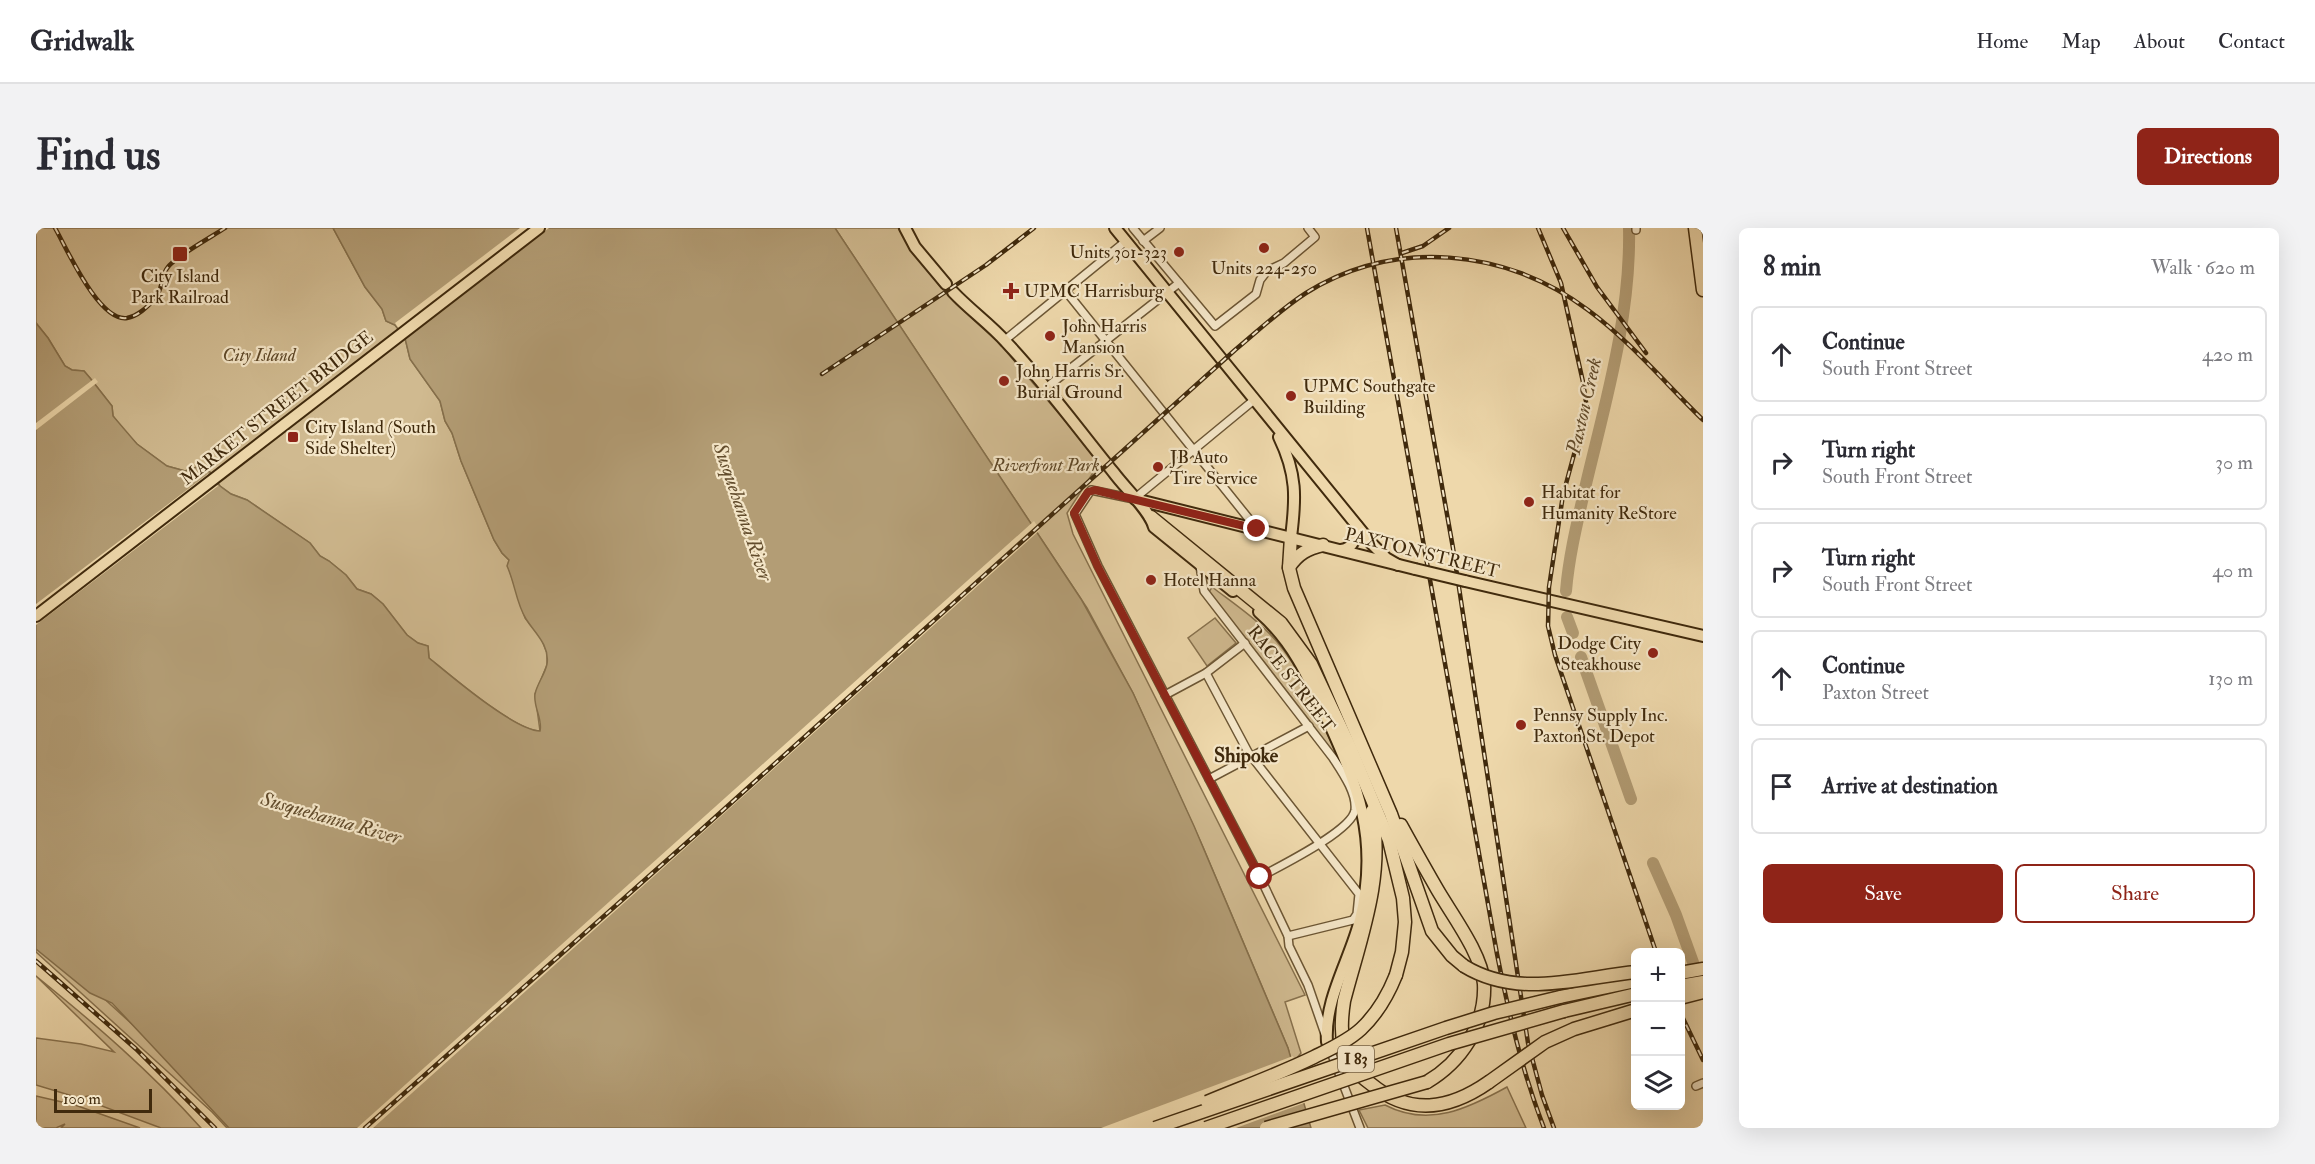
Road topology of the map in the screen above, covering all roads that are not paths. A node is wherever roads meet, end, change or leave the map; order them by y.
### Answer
1 (539, 228) edge
2 (905, 228) edge
3 (1115, 228) edge
4 (1132, 228) edge
5 (1160, 228) edge
6 (1308, 228) edge
7 (1695, 228) edge
8 (1126, 241) junction
9 (1143, 241) junction
10 (1179, 283) junction
11 (1065, 290) junction
12 (1703, 291) edge
13 (1167, 292) junction
14 (1005, 340) junction
15 (1107, 340) junction
16 (1047, 387) junction
17 (1254, 400) junction
18 (1267, 416) junction
19 (1195, 449) junction
20 (1134, 499) junction
21 (1151, 517) junction
22 (1357, 526) junction
23 (1257, 529) junction
24 (1291, 537) junction
25 (1323, 545) junction
26 (1340, 550) junction
27 (1398, 564) junction
28 (1200, 566) junction
29 (1289, 568) junction
30 (36, 616) edge
31 (1703, 636) edge
32 (1245, 643) junction
33 (1206, 673) junction
34 (1165, 695) junction
35 (1309, 726) junction
36 (1253, 756) junction
37 (1375, 775) junction
38 (1209, 779) junction
39 (1368, 792) junction
40 (1320, 844) junction
41 (1260, 877) junction
42 (1288, 936) junction
43 (1703, 967) edge
44 (1685, 968) edge
45 (1631, 972) edge
46 (1685, 972) edge
47 (1631, 982) edge
48 (1703, 982) edge
49 (1685, 985) edge
50 (1703, 992) edge
51 (1631, 995) edge
52 (1685, 997) edge
53 (1631, 1011) edge
54 (1327, 1042) junction
55 (1145, 1128) edge
56 (1155, 1128) edge
57 (1206, 1128) edge
58 (1266, 1128) edge
59 (1360, 1128) edge

1 - 30 main road, MARKET STREET BRIDGE
2 - 14 main road
3 - 8 main road
4 - 9 street
5 - 9 street
6 - 10 street
7 - 12 highway
8 - 11 street
8 - 13 main road
9 - 10 street
10 - 13 street
11 - 14 street
11 - 15 street
13 - 15 street
13 - 17 main road
14 - 16 main road
15 - 16 street
15 - 19 street
16 - 20 main road
17 - 18 main road
17 - 19 street
18 - 22 main road
18 - 24 main road
19 - 20 street
19 - 23 street
20 - 21 main road
20 - 23 main road, PAXTON STREET
20 - 34 street
21 - 28 main road
21 - 39 highway
22 - 26 main road
22 - 27 main road
23 - 24 main road, PAXTON STREET
24 - 25 main road, PAXTON STREET
24 - 29 highway
25 - 26 main road, PAXTON STREET
25 - 29 highway
26 - 27 main road, PAXTON STREET
27 - 31 main road, PAXTON STREET, bridge
28 - 32 street, RACE STREET
28 - 54 main road
29 - 37 highway
32 - 33 street
32 - 35 street, RACE STREET
33 - 34 street
33 - 36 street
34 - 38 street
35 - 36 street
35 - 40 street, RACE STREET
36 - 38 street
36 - 40 street
37 - 45 highway, bridge
37 - 58 highway, bridge
38 - 41 street
39 - 53 highway, bridge
39 - 55 highway, bridge
40 - 41 street
40 - 42 street
41 - 42 street
42 - 54 street
43 - 44 highway
43 - 46 highway
47 - 56 highway, I 83, bridge
48 - 49 highway
50 - 52 highway
51 - 57 highway, I 83, bridge
54 - 59 street

